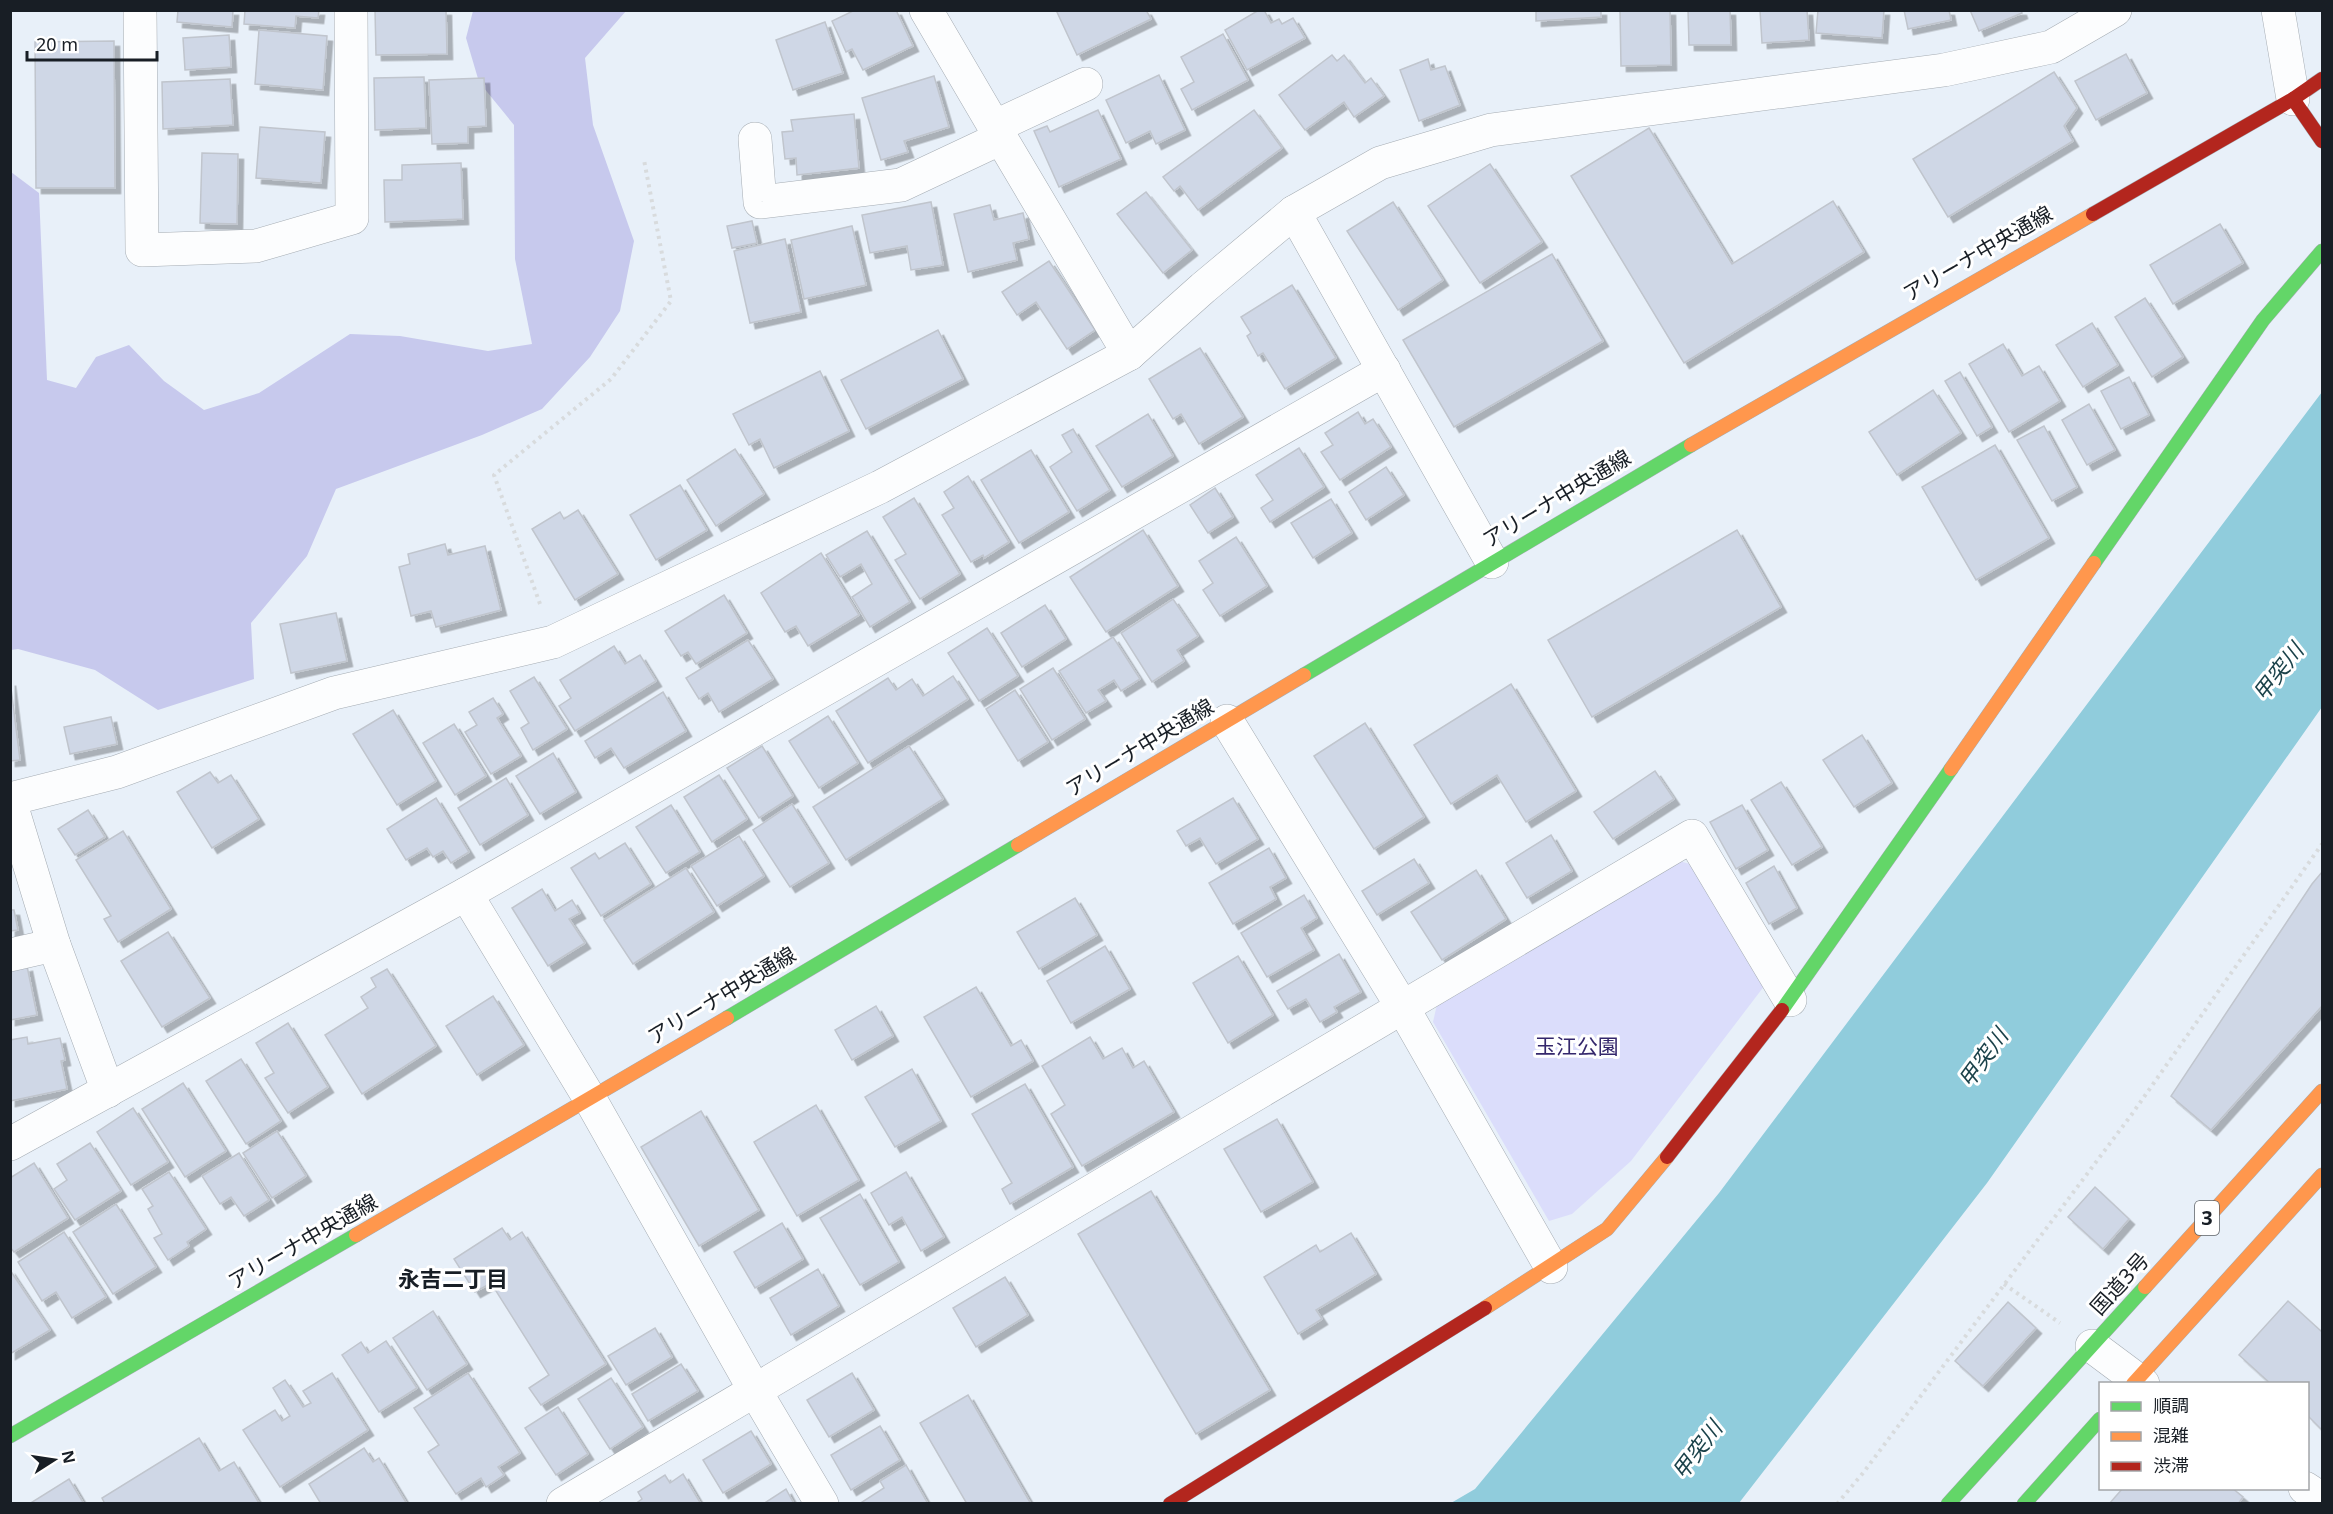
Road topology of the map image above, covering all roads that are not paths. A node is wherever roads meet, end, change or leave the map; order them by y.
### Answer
1 (140, 10) edge
2 (351, 10) edge
3 (926, 10) edge
4 (2115, 10) edge
5 (2278, 10) edge
6 (2322, 79) edge
7 (1086, 84) dead end
8 (2293, 99) junction
9 (997, 133) junction
10 (755, 139) dead end
11 (2322, 141) edge
12 (1294, 212) junction
13 (2322, 251) edge
14 (1129, 354) junction
15 (1383, 370) junction
16 (1492, 562) junction
17 (1227, 721) junction
18 (10, 800) edge
19 (466, 894) junction
20 (54, 945) junction
21 (10, 954) edge
22 (1790, 1000) junction
23 (1403, 1008) junction
24 (108, 1091) junction
25 (2322, 1091) edge
26 (590, 1099) junction
27 (10, 1144) edge
28 (2322, 1175) edge
29 (1551, 1267) junction
30 (2092, 1346) junction
31 (2138, 1382) edge
32 (754, 1389) junction
33 (2099, 1420) edge
34 (10, 1436) edge
35 (2308, 1490) edge
36 (2322, 1499) edge
37 (562, 1503) edge
38 (822, 1503) edge
39 (1170, 1503) edge
40 (1948, 1503) edge
41 (2024, 1503) edge

1 - 2 street
3 - 9 street
4 - 12 street
5 - 8 street
6 - 8 main road, アリーナ中央通線
7 - 9 street
8 - 11 main road
8 - 16 main road, アリーナ中央通線
9 - 10 street
9 - 14 street
12 - 14 street
12 - 15 street
13 - 22 main road
14 - 18 street
15 - 16 street
15 - 19 street
16 - 17 main road, アリーナ中央通線
17 - 23 street
17 - 26 main road, アリーナ中央通線
18 - 20 street
19 - 24 street
19 - 26 street
20 - 21 street
20 - 24 street
22 - 23 street
22 - 29 main road
23 - 29 street
23 - 32 street
24 - 27 street
25 - 30 main road, 国道3号 / 3
26 - 32 street
26 - 34 main road, アリーナ中央通線
28 - 31 main road
29 - 39 main road
30 - 31 street
30 - 40 main road, 国道3号 / 3
32 - 37 street
32 - 38 street
33 - 41 main road
35 - 36 street

